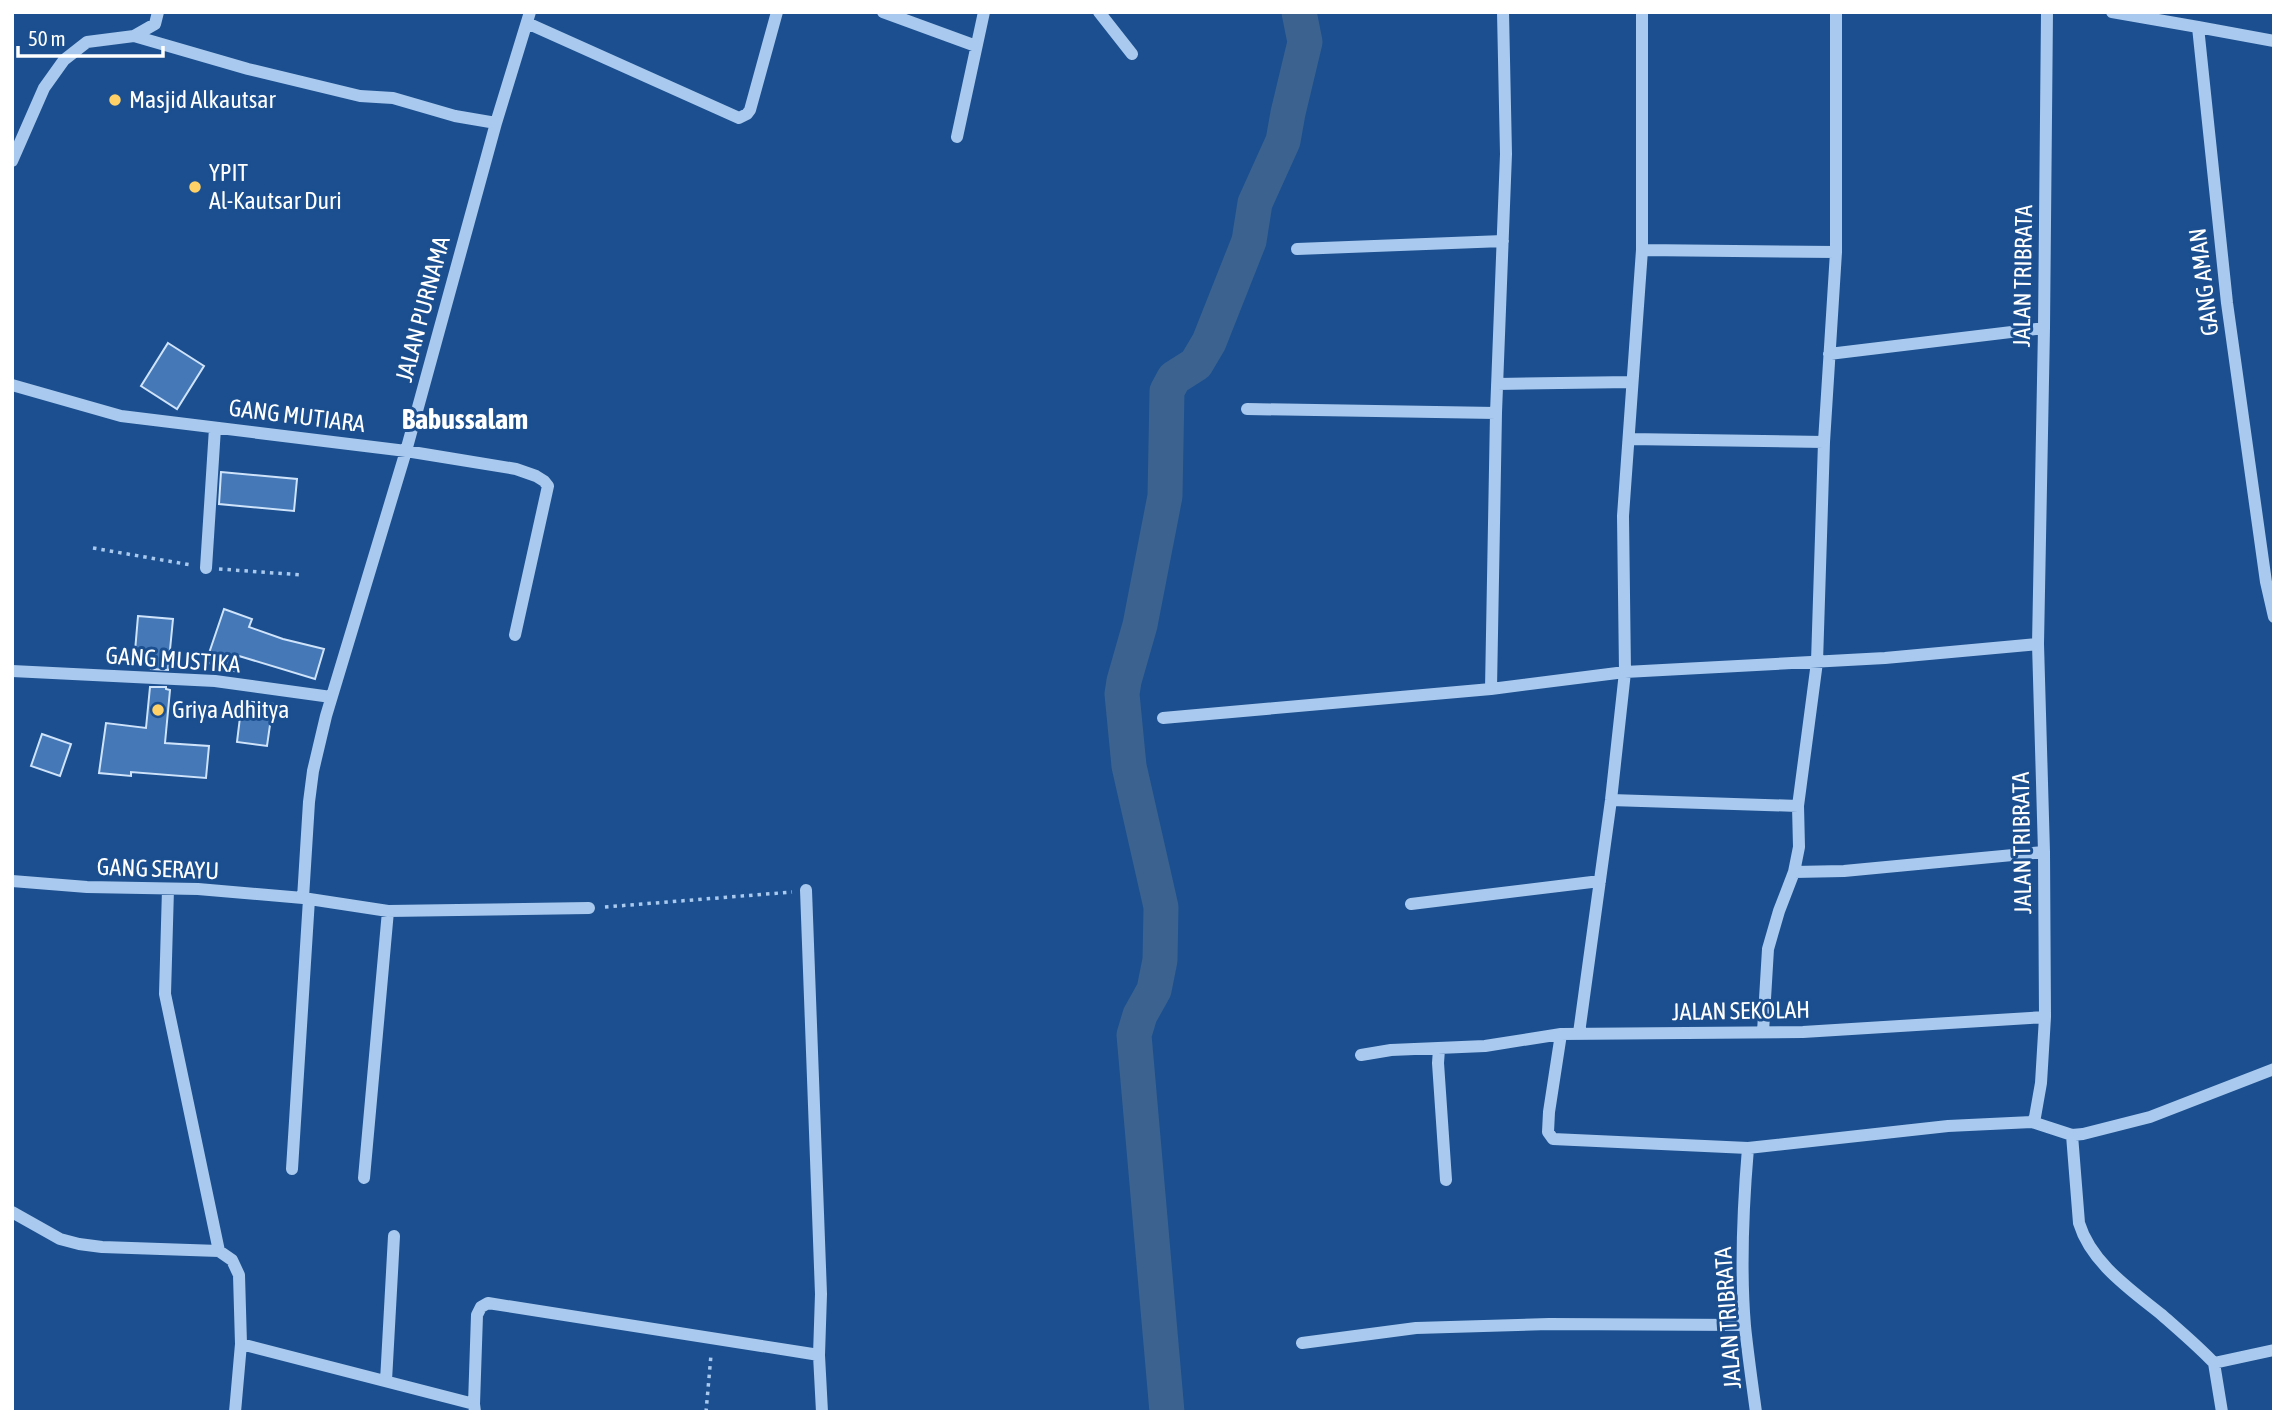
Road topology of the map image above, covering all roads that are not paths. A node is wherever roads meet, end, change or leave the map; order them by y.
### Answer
1 (159, 12) edge
2 (777, 12) edge
3 (883, 12) edge
4 (984, 12) edge
5 (1099, 12) edge
6 (1503, 12) edge
7 (1642, 12) edge
8 (1836, 12) edge
9 (2047, 12) edge
10 (2112, 12) edge
11 (528, 18) edge
12 (2198, 27) junction
13 (134, 36) junction
14 (2274, 41) edge
15 (976, 46) junction
16 (1132, 54) dead end
17 (496, 123) junction
18 (957, 137) dead end
19 (12, 161) edge
20 (1503, 241) junction
21 (1297, 248) dead end
22 (1642, 250) junction
23 (1836, 253) junction
24 (2044, 328) junction
25 (1829, 354) junction
26 (1632, 382) junction
27 (1497, 384) junction
28 (12, 385) edge
29 (1247, 409) dead end
30 (1496, 413) junction
31 (215, 428) junction
32 (1629, 439) junction
33 (1824, 442) junction
34 (406, 451) junction
35 (206, 568) dead end
36 (2274, 617) edge
37 (515, 635) dead end
38 (2038, 644) junction
39 (1817, 662) junction
40 (12, 671) edge
41 (1625, 672) junction
42 (1491, 689) junction
43 (331, 697) junction
44 (1163, 718) dead end
45 (1611, 800) junction
46 (1798, 806) junction
47 (2044, 852) junction
48 (1794, 872) junction
49 (12, 881) edge
50 (1600, 881) junction
51 (168, 889) junction
52 (807, 890) road end
53 (306, 898) junction
54 (1411, 904) dead end
55 (589, 908) road end
56 (388, 911) junction
57 (2045, 1017) junction
58 (1763, 1032) junction
59 (1579, 1033) junction
60 (1561, 1034) junction
61 (1439, 1049) junction
62 (1361, 1055) dead end
63 (2274, 1069) edge
64 (2032, 1122) junction
65 (2072, 1135) junction
66 (1748, 1148) junction
67 (292, 1169) dead end
68 (364, 1178) dead end
69 (1446, 1180) dead end
70 (12, 1212) edge
71 (394, 1236) dead end
72 (219, 1251) junction
73 (1745, 1325) junction
74 (1302, 1343) dead end
75 (241, 1344) junction
76 (2274, 1350) edge
77 (819, 1355) junction
78 (2214, 1363) junction
79 (386, 1381) junction
80 (474, 1408) edge
81 (235, 1412) edge
82 (822, 1412) edge
83 (1756, 1412) edge
84 (2222, 1412) edge

1 - 13 street
2 - 11 street
3 - 15 street
4 - 15 street
5 - 16 street
6 - 20 street
7 - 22 street
8 - 23 street
9 - 24 street, JALAN TRIBRATA
10 - 12 street
11 - 17 street, JALAN PURNAMA
12 - 14 street
12 - 36 street, GANG AMAN
13 - 17 street
13 - 19 street
15 - 18 street
17 - 34 street, JALAN PURNAMA
20 - 21 street
20 - 27 street
22 - 23 street
22 - 26 street
23 - 25 street
24 - 25 street
24 - 38 street, JALAN TRIBRATA
25 - 33 street
26 - 27 street
26 - 32 street
27 - 30 street
28 - 31 street, GANG MUTIARA
29 - 30 street
30 - 42 street
31 - 34 street, GANG MUTIARA
31 - 35 street
32 - 33 street
32 - 41 street
33 - 39 street
34 - 37 street, GANG MUTIARA
34 - 43 street, JALAN PURNAMA
38 - 39 street
38 - 47 street, JALAN TRIBRATA
39 - 41 street
39 - 46 street
40 - 43 street, GANG MUSTIKA
41 - 42 street
41 - 45 street
42 - 44 street
43 - 53 street, JALAN PURNAMA
45 - 46 street
45 - 50 street
46 - 48 street
47 - 48 street
47 - 57 street, JALAN TRIBRATA
48 - 58 street
49 - 51 street, GANG SERAYU
50 - 54 street
50 - 59 street
51 - 53 street, GANG SERAYU
51 - 72 street
52 - 77 street
53 - 56 street, GANG SERAYU
53 - 67 street, JALAN PURNAMA
55 - 56 street, GANG SERAYU
56 - 68 street
57 - 58 street, JALAN SEKOLAH
57 - 64 street, JALAN TRIBRATA
58 - 59 street, JALAN SEKOLAH
59 - 60 street, JALAN SEKOLAH
60 - 61 street, JALAN SEKOLAH
60 - 66 street
61 - 62 street, JALAN SEKOLAH
61 - 69 street
63 - 65 street
64 - 65 street
64 - 66 street
65 - 78 street
66 - 73 street, JALAN TRIBRATA
70 - 72 street
71 - 79 street
72 - 75 street
73 - 74 street
73 - 83 street, JALAN TRIBRATA
75 - 79 street
75 - 81 street
76 - 78 street
77 - 80 street
77 - 82 street
78 - 84 street
79 - 80 street

